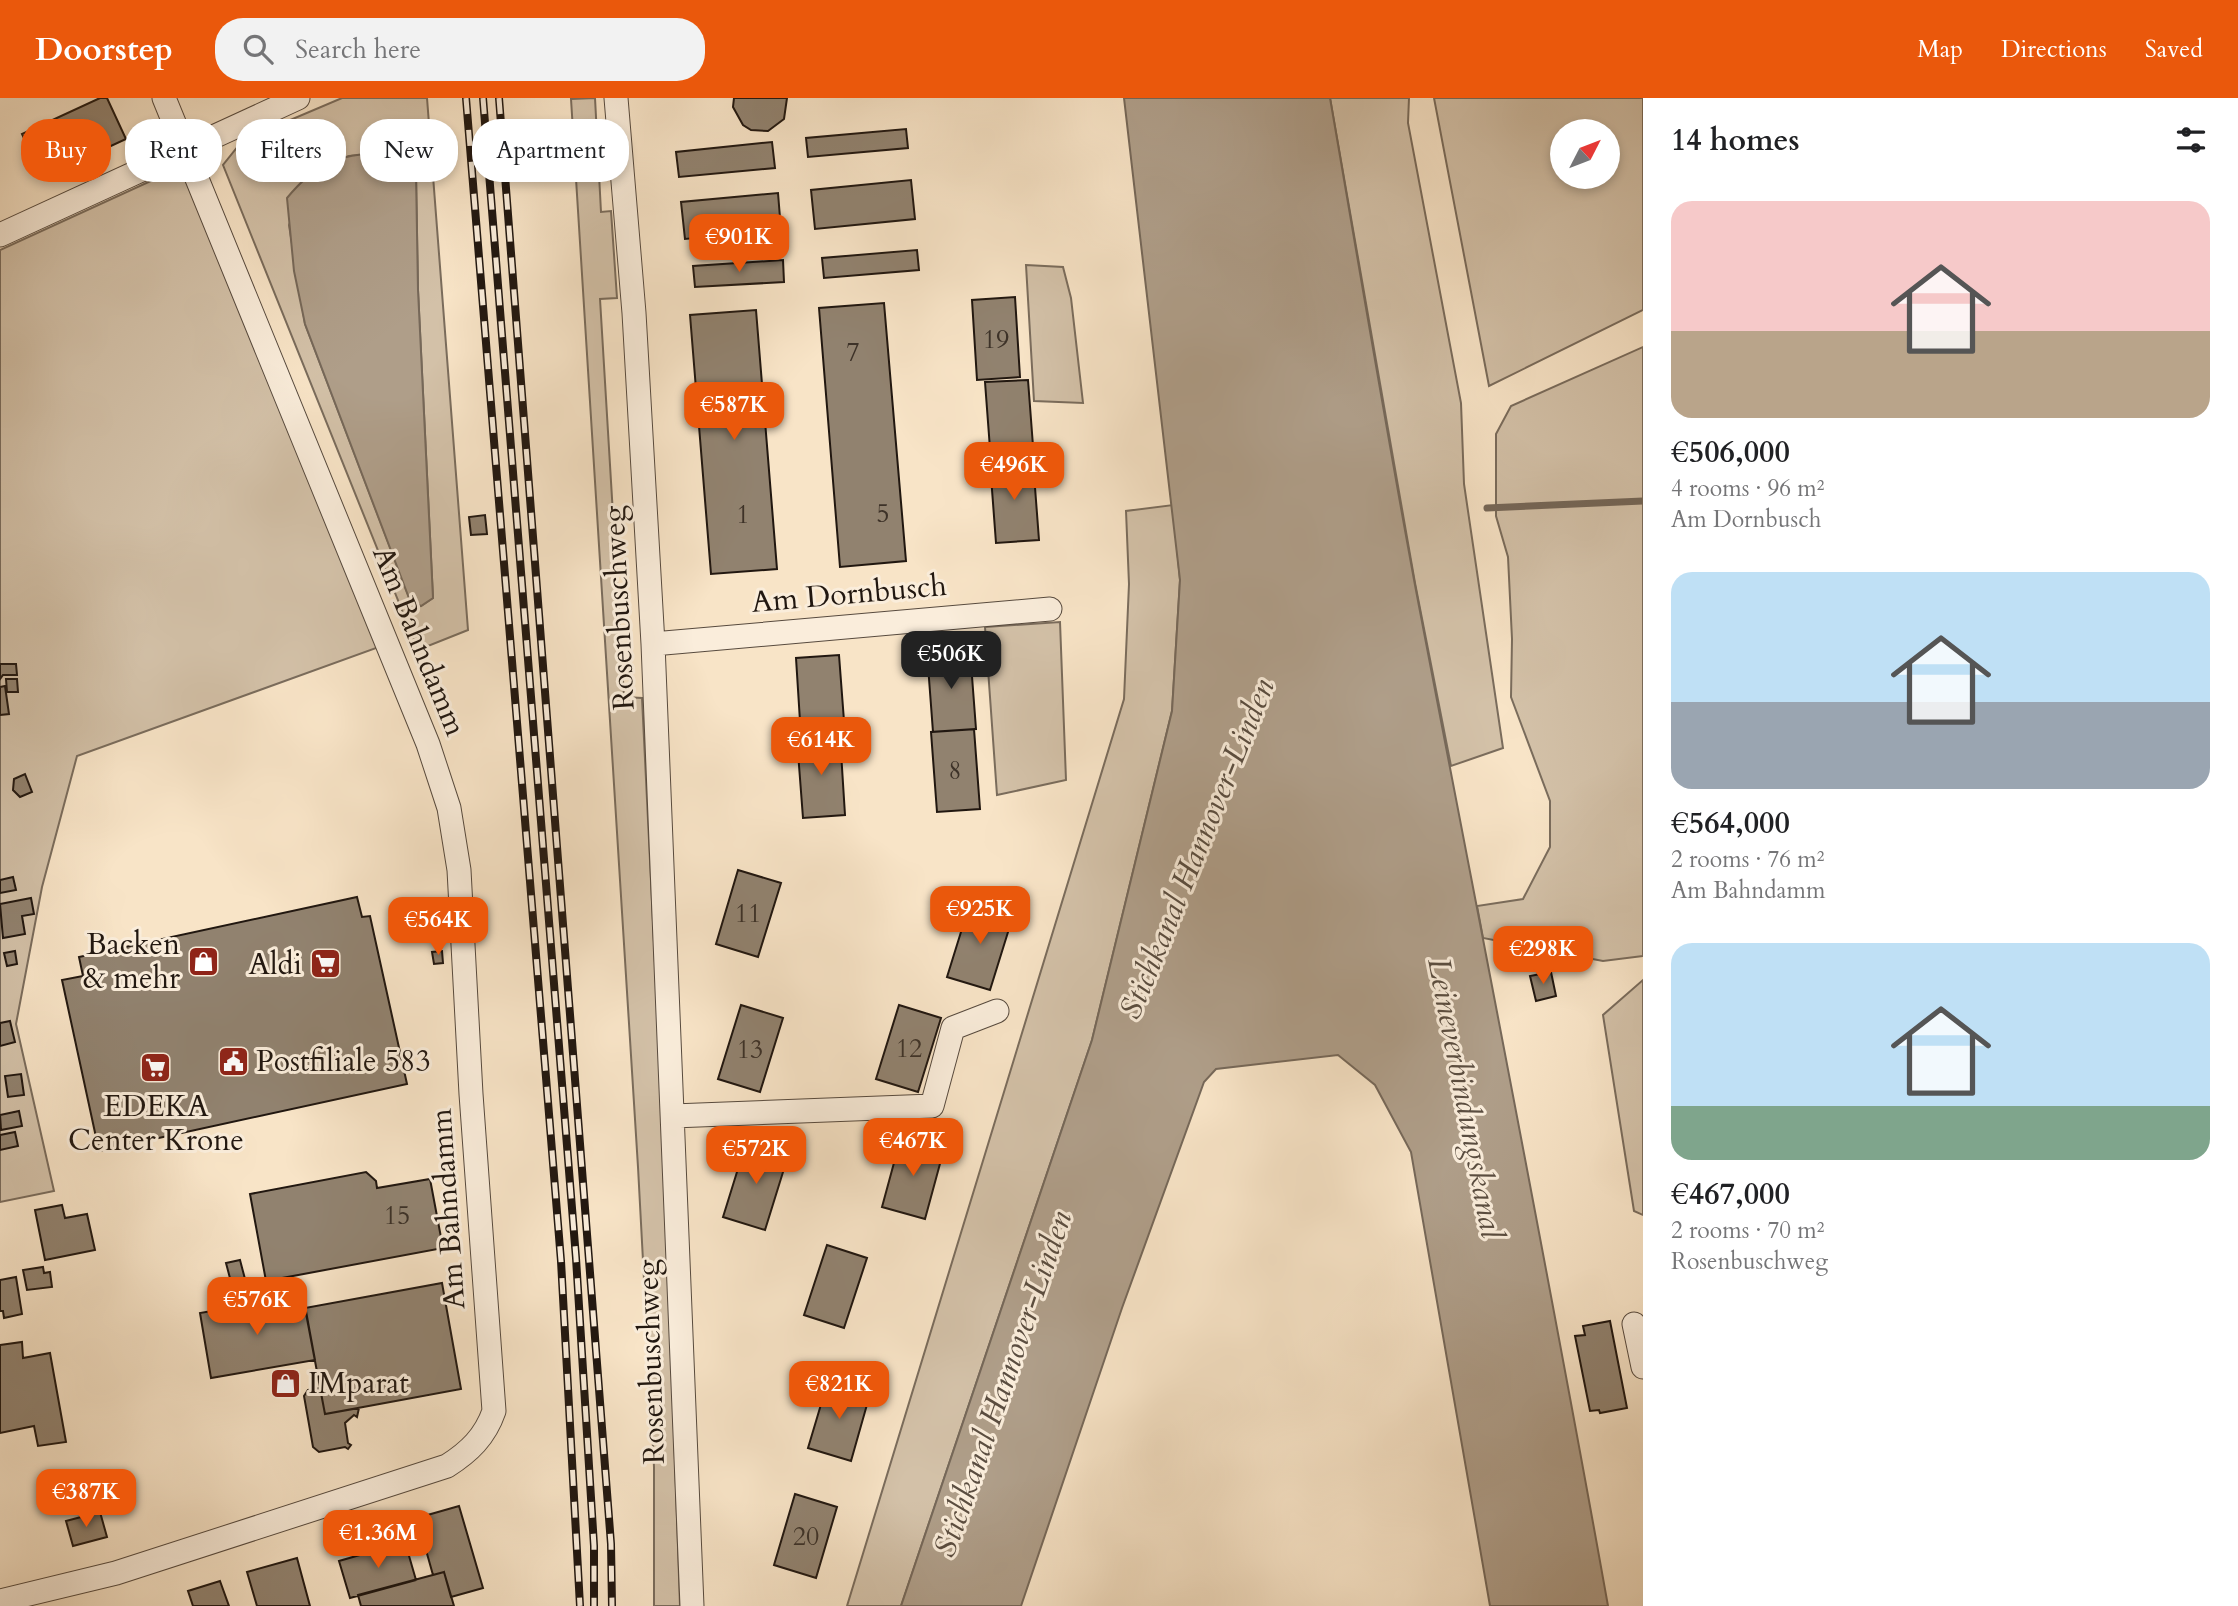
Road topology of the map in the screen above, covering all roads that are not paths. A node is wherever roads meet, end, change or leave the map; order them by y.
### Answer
1 (164, 98) edge
2 (298, 98) edge
3 (616, 98) edge
4 (173, 119) edge
5 (222, 132) edge
6 (125, 177) edge
7 (199, 182) edge
8 (0, 235) edge
9 (1051, 609) dead end
10 (653, 644) junction
11 (997, 1011) dead end
12 (673, 1116) junction
13 (1634, 1324) dead end
14 (1643, 1367) edge
15 (0, 1601) edge
16 (692, 1606) edge

1 - 4 street, Am Bahndamm
2 - 5 street
3 - 10 street, Rosenbuschweg
6 - 8 street
7 - 15 street, Am Bahndamm
9 - 10 street, Am Dornbusch
10 - 12 street, Rosenbuschweg
11 - 12 street
12 - 16 street, Rosenbuschweg
13 - 14 street

